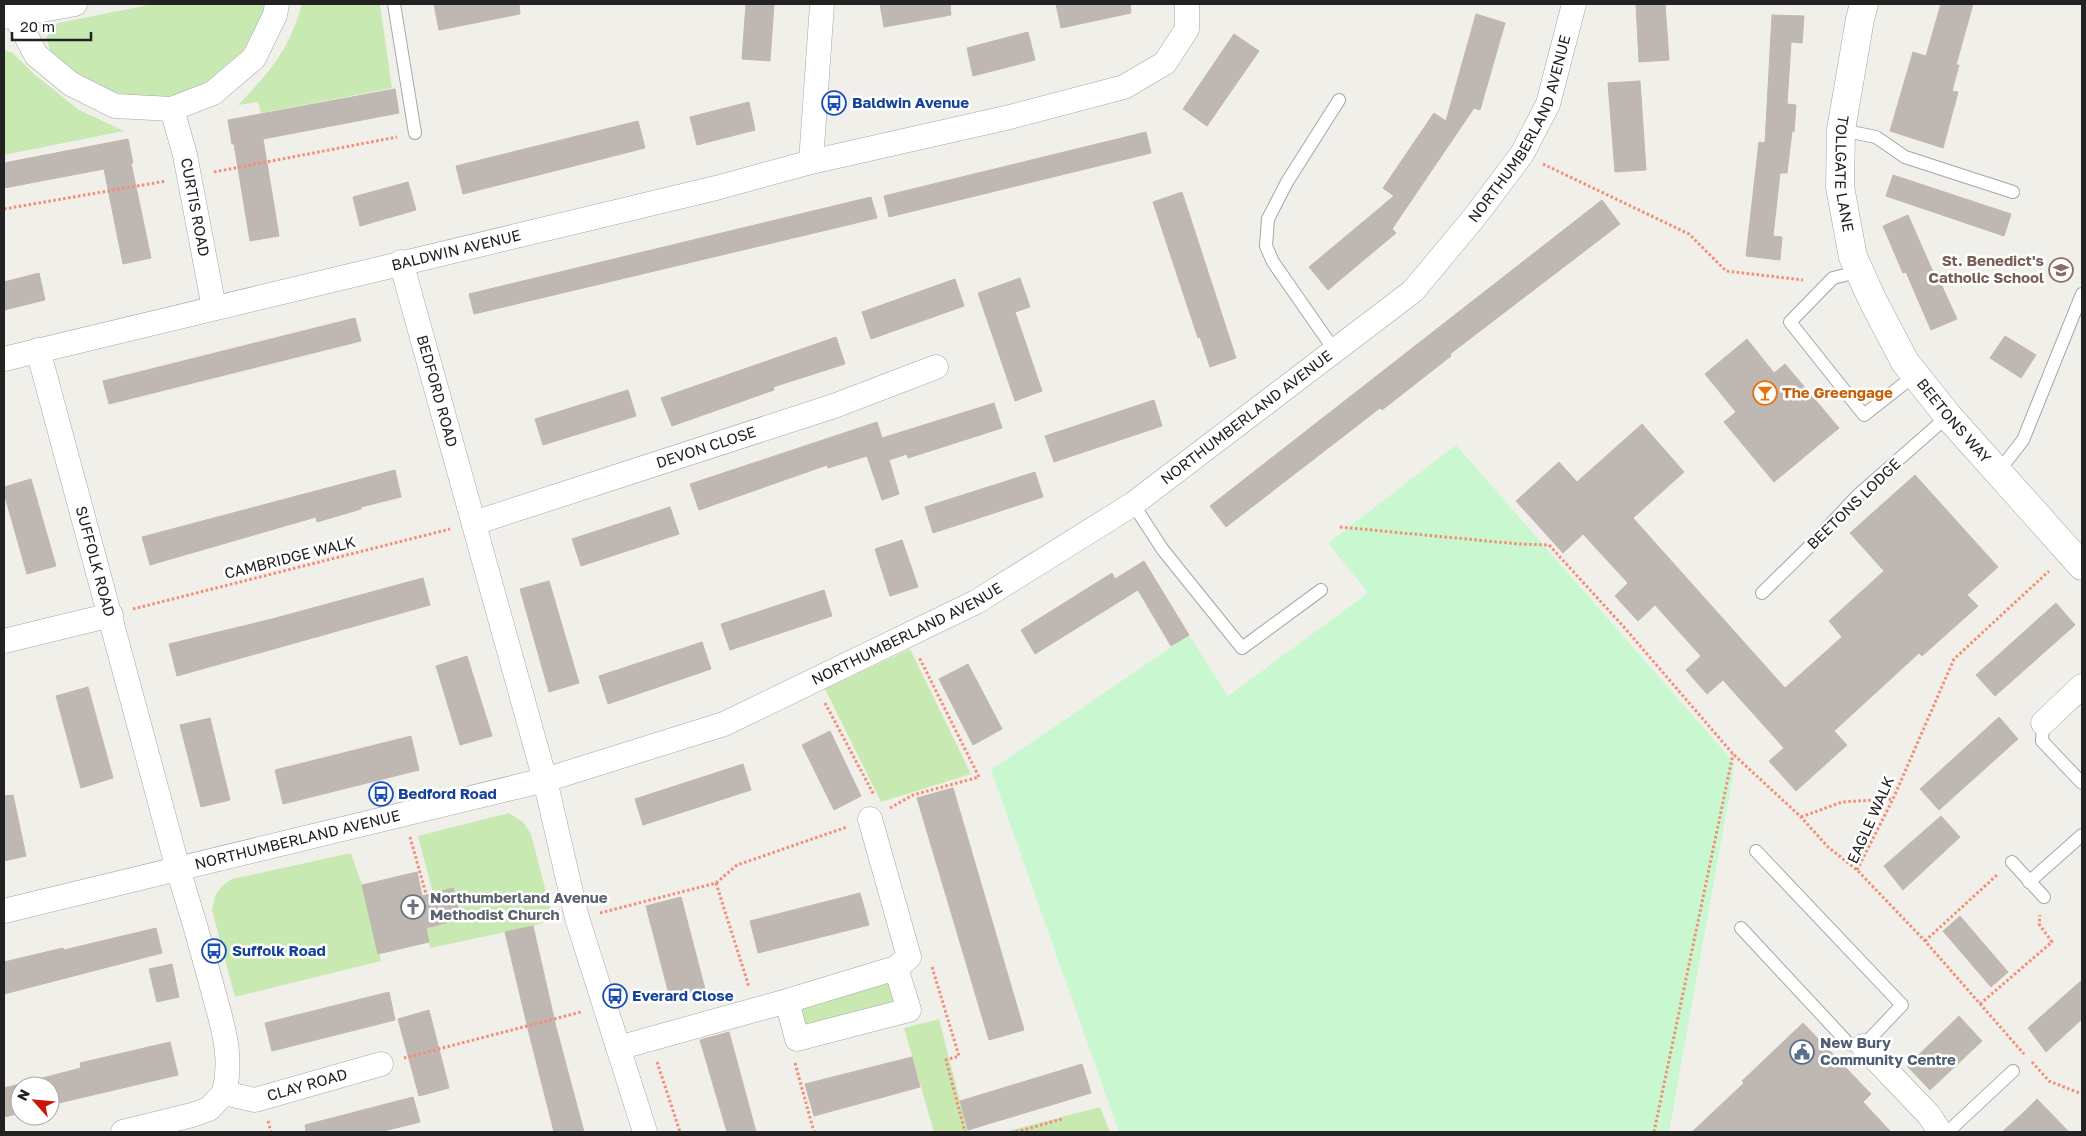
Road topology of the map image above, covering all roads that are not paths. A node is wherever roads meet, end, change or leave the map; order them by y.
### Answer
1 (75, 4) edge
2 (277, 4) edge
3 (394, 4) edge
4 (822, 4) edge
5 (1187, 4) edge
6 (1574, 4) edge
7 (1864, 4) edge
8 (11, 12) edge
9 (1339, 100) dead end
10 (172, 109) junction
11 (1841, 130) junction
12 (415, 134) dead end
13 (810, 162) junction
14 (2013, 192) dead end
15 (402, 262) junction
16 (1857, 264) junction
17 (2082, 294) edge
18 (214, 308) junction
19 (38, 350) junction
20 (1335, 351) junction
21 (4, 359) edge
22 (936, 367) dead end
23 (1915, 375) junction
24 (1948, 416) junction
25 (1998, 472) junction
26 (1133, 504) junction
27 (474, 523) junction
28 (2082, 566) edge
29 (1321, 590) dead end
30 (1762, 592) dead end
31 (111, 615) junction
32 (4, 641) edge
33 (2082, 686) edge
34 (2043, 723) joint
35 (545, 780) junction
36 (2082, 783) edge
37 (870, 819) road end
38 (2082, 835) edge
39 (1756, 851) dead end
40 (2012, 862) road end
41 (178, 869) junction
42 (2029, 882) junction
43 (2044, 897) road end
44 (4, 911) edge
45 (1741, 928) dead end
46 (903, 962) junction
47 (786, 1002) junction
48 (1863, 1046) junction
49 (618, 1048) junction
50 (381, 1064) road end
51 (2013, 1071) dead end
52 (224, 1092) junction
53 (123, 1132) edge
54 (645, 1132) edge
55 (1940, 1132) edge

1 - 8 street
2 - 10 street
3 - 12 lane
4 - 13 street
5 - 13 street, BALDWIN AVENUE
6 - 20 street, NORTHUMBERLAND AVENUE
7 - 11 street, TOLLGATE LANE
8 - 10 street
9 - 20 lane
10 - 18 street, CURTIS ROAD
11 - 14 lane
11 - 16 street, TOLLGATE LANE
13 - 15 street, BALDWIN AVENUE
15 - 18 street, BALDWIN AVENUE
15 - 27 street, BEDFORD ROAD
16 - 23 street, BEETONS WAY
16 - 23 lane
17 - 25 lane
18 - 19 street, BALDWIN AVENUE
19 - 21 street, BALDWIN AVENUE
19 - 31 street, SUFFOLK ROAD
20 - 26 street, NORTHUMBERLAND AVENUE
22 - 27 street, DEVON CLOSE
23 - 24 street, BEETONS WAY
24 - 25 street, BEETONS WAY
24 - 30 lane, BEETONS LODGE
25 - 28 street, BEETONS WAY
26 - 29 lane
26 - 35 street, NORTHUMBERLAND AVENUE
27 - 35 street, BEDFORD ROAD
31 - 32 street
31 - 41 street, SUFFOLK ROAD
33 - 34 street
34 - 36 lane
35 - 41 street, NORTHUMBERLAND AVENUE
35 - 49 street, BEDFORD ROAD
37 - 46 street
38 - 42 lane
39 - 48 lane
40 - 42 lane
41 - 44 street, NORTHUMBERLAND AVENUE
41 - 52 street, SUFFOLK ROAD
42 - 43 lane
45 - 48 lane
46 - 47 street
46 - 47 street
47 - 49 street
48 - 55 street
49 - 54 street, BEDFORD ROAD
50 - 52 street, CLAY ROAD
51 - 55 lane
52 - 53 street

